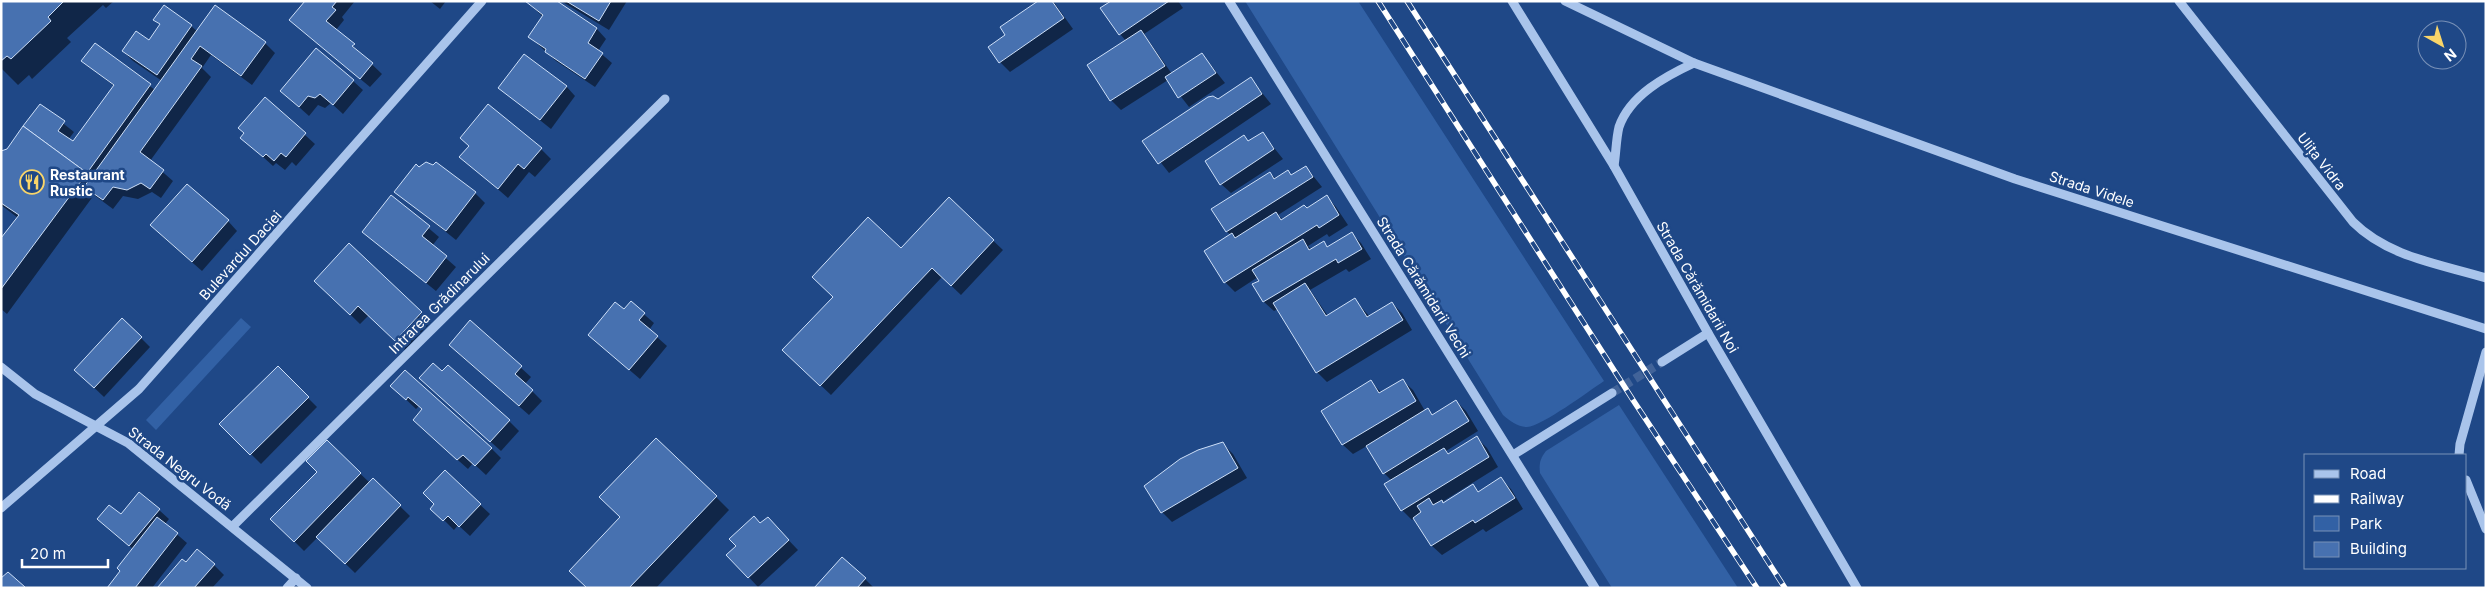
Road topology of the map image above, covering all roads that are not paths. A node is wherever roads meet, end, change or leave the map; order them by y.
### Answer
1 (482, 1) edge
2 (1229, 1) edge
3 (1512, 1) edge
4 (1565, 1) edge
5 (2179, 1) edge
6 (1694, 62) junction
7 (666, 99) dead end
8 (1614, 166) junction
9 (2486, 278) edge
10 (2486, 329) edge
11 (1708, 333) junction
12 (2486, 352) edge
13 (1662, 362) tunnel mouth
14 (1, 367) edge
15 (1612, 393) tunnel mouth
16 (97, 426) junction
17 (2459, 454) edge
18 (1513, 455) junction
19 (2467, 482) edge
20 (1, 508) edge
21 (232, 526) junction
22 (2486, 529) edge
23 (296, 578) junction
24 (287, 588) edge
25 (307, 588) edge
26 (1595, 588) edge
27 (1857, 588) edge

1 - 16 street, Bulevardul Daciei
2 - 18 street, Strada Cărămidarii Vechi
3 - 8 street, Strada Cărămidarii Noi
4 - 6 street, Strada Videle
5 - 9 street, Ulița Vidra
6 - 8 street
6 - 10 street, Strada Videle
7 - 21 street, Intrarea Grădinarului
8 - 11 street, Strada Cărămidarii Noi
11 - 13 street
11 - 27 street, Strada Cărămidarii Noi
12 - 17 street
14 - 16 street, Strada Negru Vodă
15 - 18 street
16 - 20 street, Bulevardul Daciei
16 - 21 street, Strada Negru Vodă
18 - 26 street, Strada Cărămidarii Vechi
19 - 22 street
21 - 23 street, Strada Negru Vodă
23 - 24 street
23 - 25 street, Strada Negru Vodă

